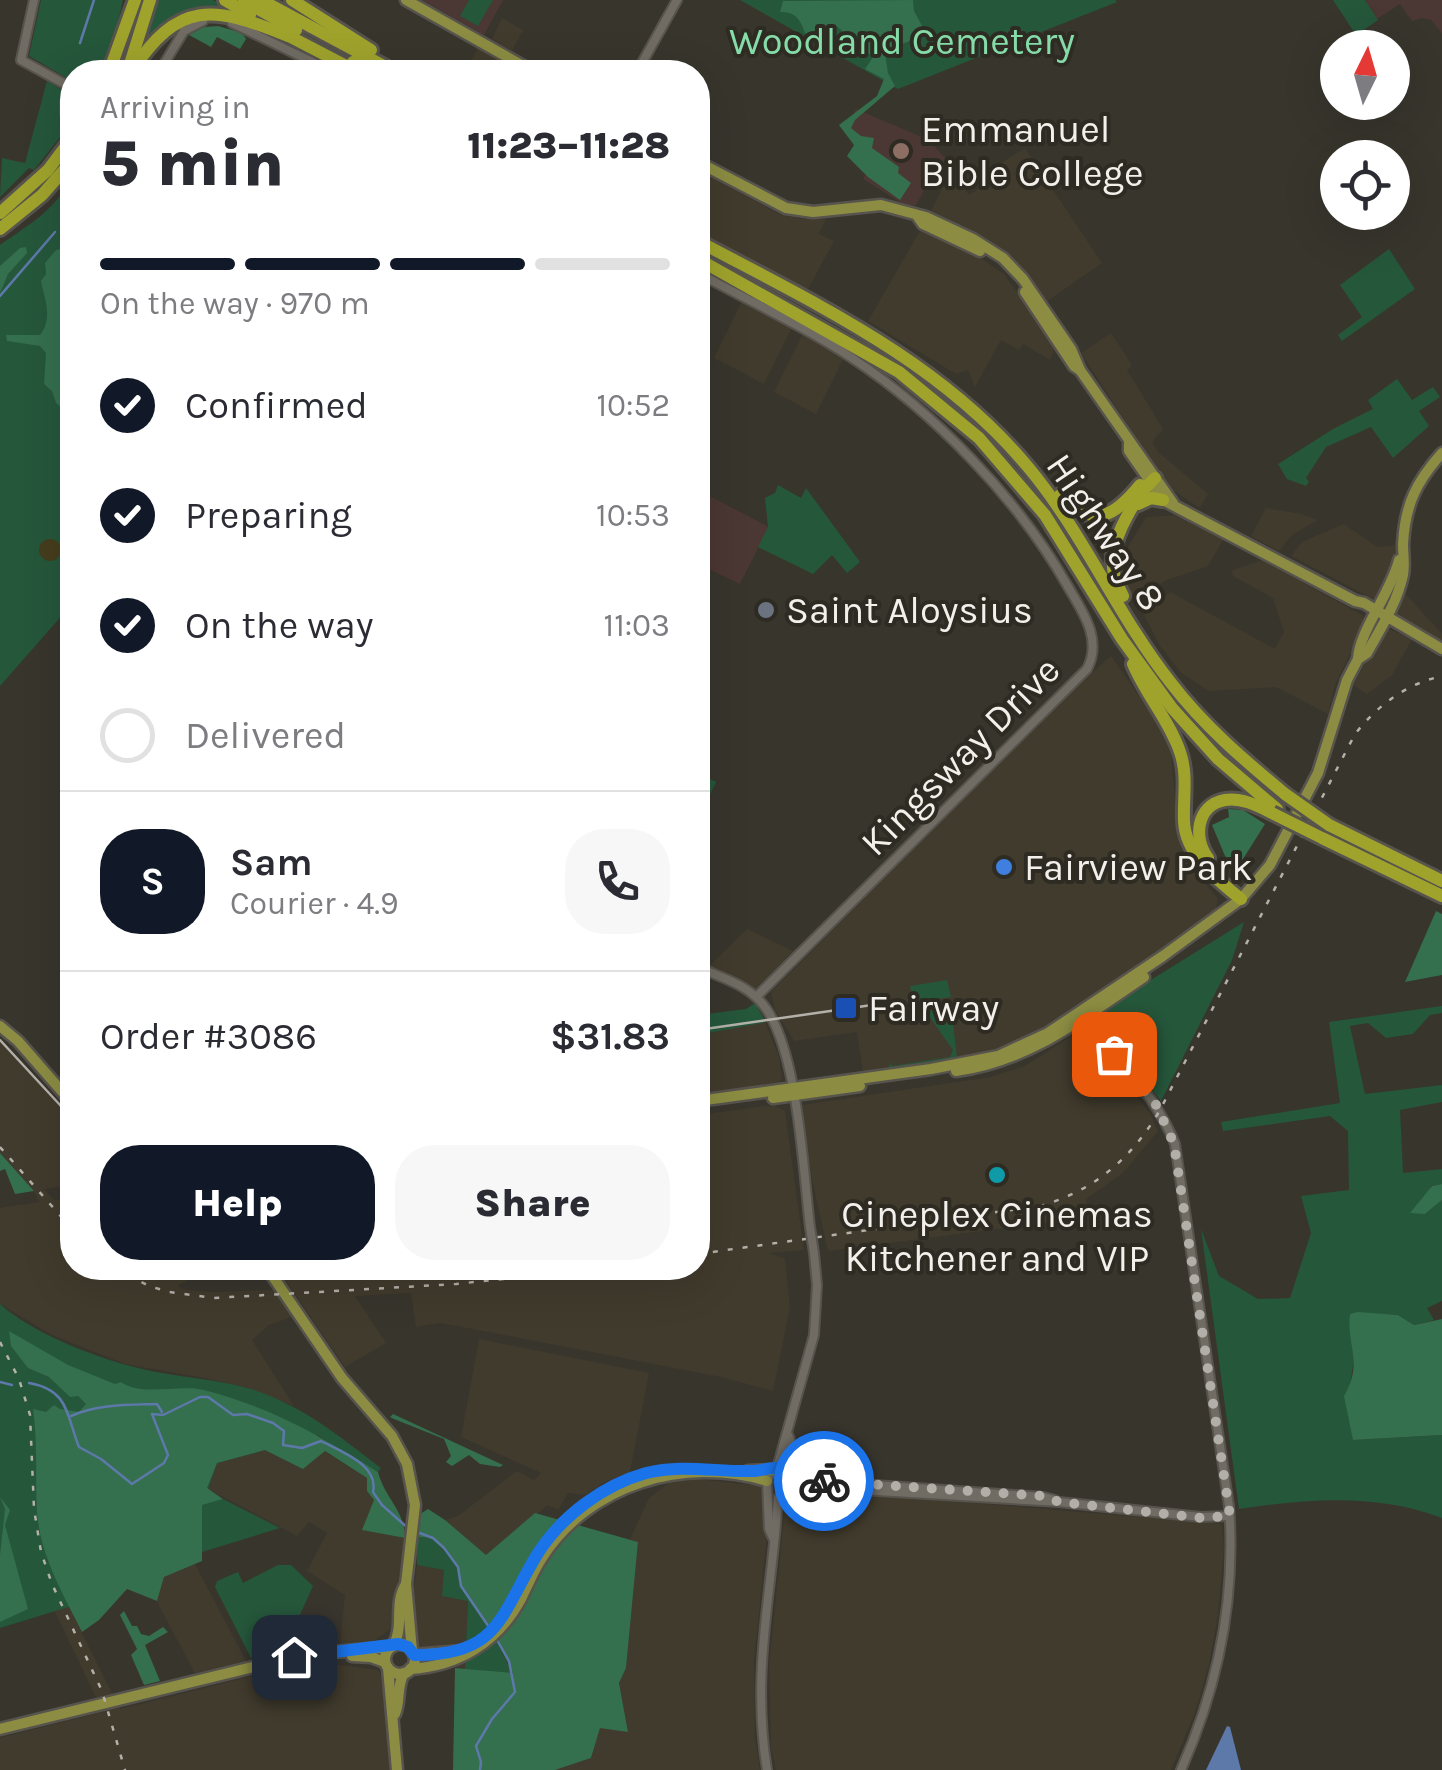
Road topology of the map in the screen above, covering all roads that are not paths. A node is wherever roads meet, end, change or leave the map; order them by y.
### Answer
1 (34, 0) edge
2 (135, 0) edge
3 (150, 0) edge
4 (225, 0) edge
5 (242, 0) edge
6 (292, 0) edge
7 (406, 0) edge
8 (677, 0) edge
9 (260, 5) edge
10 (288, 36) junction
11 (113, 60) edge
12 (132, 60) edge
13 (137, 60) edge
14 (166, 60) edge
15 (309, 60) edge
16 (335, 60) edge
17 (353, 60) edge
18 (371, 60) edge
19 (388, 60) edge
20 (513, 60) edge
21 (644, 60) edge
22 (60, 81) edge
23 (60, 154) edge
24 (710, 168) edge
25 (60, 175) edge
26 (0, 213) edge
27 (0, 229) edge
28 (710, 246) edge
29 (710, 266) edge
30 (710, 280) edge
31 (1442, 453) edge
32 (1028, 466) junction
33 (1150, 478) junction
34 (1168, 501) junction
35 (1136, 506) junction
36 (1381, 616) junction
37 (1133, 627) junction
38 (1122, 639) junction
39 (1442, 648) edge
40 (1274, 811) junction
41 (1326, 831) junction
42 (1442, 880) edge
43 (1442, 896) edge
44 (1235, 904) junction
45 (710, 972) edge
46 (756, 997) junction
47 (1088, 1015) junction
48 (0, 1026) edge
49 (60, 1089) edge
50 (792, 1092) junction
51 (710, 1103) edge
52 (276, 1280) edge
53 (788, 1434) junction
54 (789, 1473) junction
55 (771, 1476) junction
56 (784, 1489) junction
57 (1059, 1502) junction
58 (1230, 1516) junction
59 (773, 1538) junction
60 (406, 1584) junction
61 (392, 1646) junction
62 (478, 1646) junction
63 (413, 1653) junction
64 (331, 1654) junction
65 (387, 1665) junction
66 (407, 1671) junction
67 (395, 1714) junction
68 (0, 1729) edge
69 (397, 1770) edge
70 (767, 1770) edge
71 (1181, 1770) edge

1 - 22 street
2 - 11 highway
3 - 12 highway
4 - 10 highway
5 - 9 highway
6 - 19 highway
7 - 20 main road
8 - 21 street
9 - 17 highway
9 - 18 highway
10 - 13 highway
10 - 16 highway
14 - 15 street
23 - 26 highway
24 - 33 main road
25 - 27 highway
28 - 32 highway, Highway 8
29 - 38 highway, Highway 8
30 - 46 street, Kingsway Drive
31 - 36 main road
32 - 33 highway
32 - 37 highway, Highway 8
33 - 34 main road
33 - 35 highway
34 - 35 highway
34 - 36 main road
35 - 37 highway
36 - 39 main road
36 - 44 main road
37 - 41 highway, Highway 8, bridge
38 - 40 highway, Highway 8
38 - 44 highway
40 - 41 highway, Highway 8, bridge
40 - 44 highway
41 - 42 highway, Highway 8
41 - 43 highway, Highway 8
44 - 47 main road
44 - 50 main road
45 - 46 street
46 - 50 street
47 - 50 main road
47 - 58 street
48 - 49 main road
50 - 51 main road
50 - 53 street, bridge
52 - 60 main road
53 - 54 street
53 - 55 street
54 - 55 street
54 - 56 street
54 - 57 street
55 - 56 street
55 - 59 street
55 - 62 main road
56 - 57 street
56 - 59 street
57 - 58 street
58 - 71 street
59 - 70 street
60 - 61 main road
60 - 63 main road
61 - 63 main road
61 - 64 main road
61 - 65 main road
62 - 63 main road
62 - 66 main road
63 - 66 main road
64 - 65 main road
64 - 68 main road
65 - 66 main road
65 - 67 main road
66 - 67 main road
67 - 69 main road

